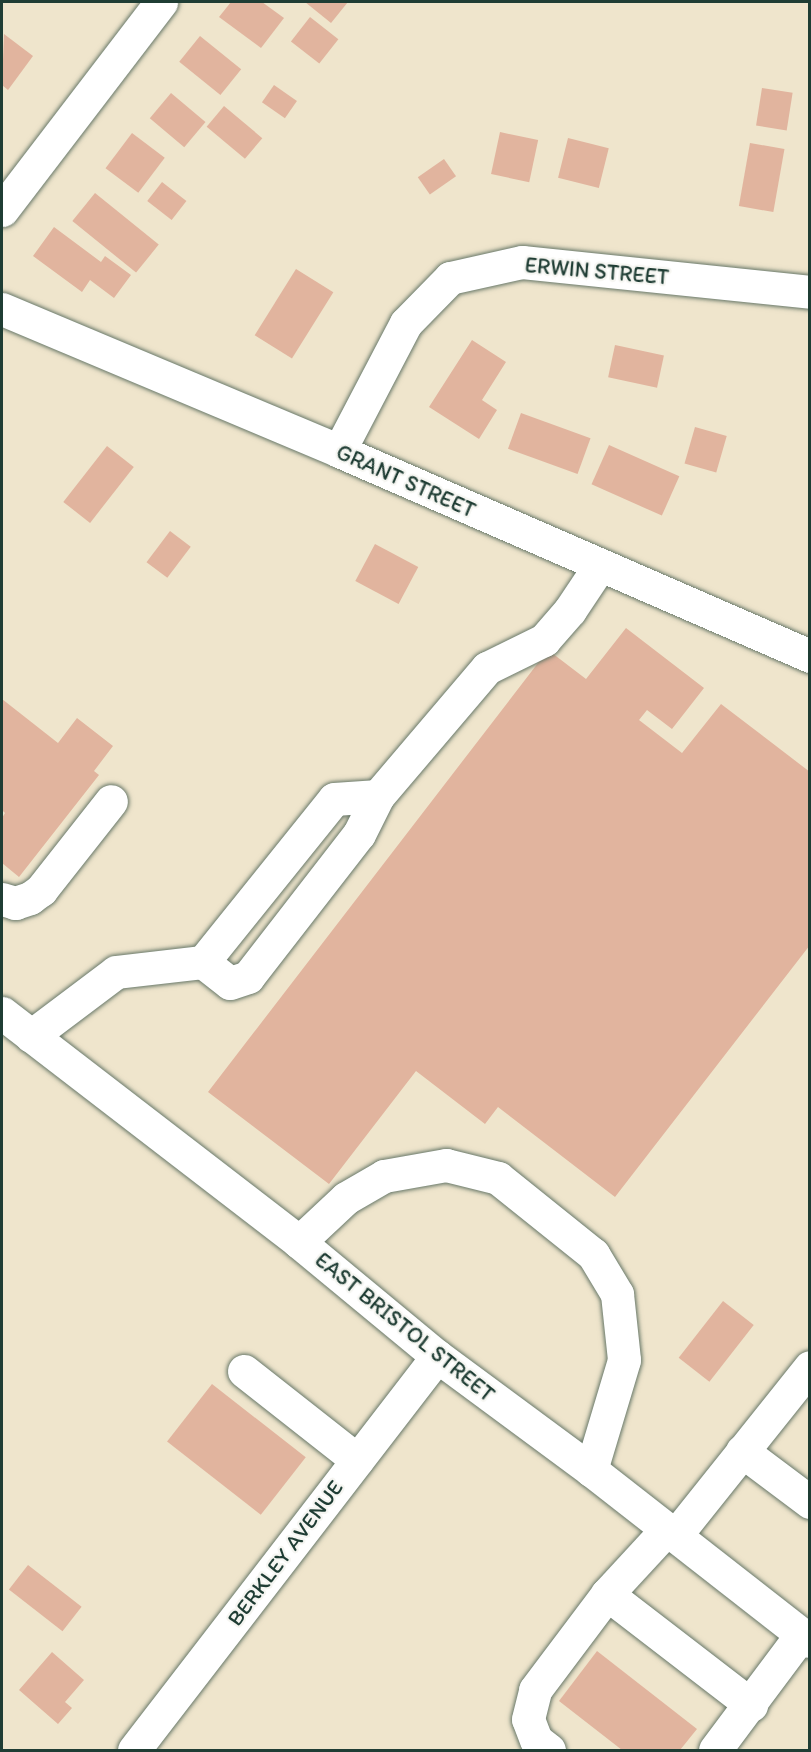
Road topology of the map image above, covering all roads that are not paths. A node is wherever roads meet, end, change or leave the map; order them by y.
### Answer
1 (161, 2) edge
2 (2, 210) edge
3 (810, 292) edge
4 (2, 309) edge
5 (339, 451) junction
6 (600, 565) junction
7 (810, 656) edge
8 (378, 796) junction
9 (111, 801) dead end
10 (2, 899) edge
11 (203, 962) junction
12 (11, 1025) edge
13 (299, 1242) junction
14 (436, 1356) junction
15 (810, 1367) edge
16 (244, 1371) dead end
17 (742, 1451) junction
18 (357, 1460) junction
19 (591, 1470) junction
20 (810, 1502) edge
21 (671, 1532) junction
22 (607, 1594) junction
23 (806, 1638) edge
24 (751, 1705) junction
25 (134, 1750) edge
26 (549, 1750) edge
27 (715, 1750) edge

1 - 2 street
3 - 5 street, ERWIN STREET
4 - 5 street, GRANT STREET
5 - 6 street, GRANT STREET
6 - 7 street, GRANT STREET
6 - 8 street
8 - 11 street
8 - 11 street
9 - 10 street
11 - 12 street
12 - 13 street, EAST BRISTOL STREET
13 - 14 street, EAST BRISTOL STREET
13 - 19 street
14 - 18 street, BERKLEY AVENUE
14 - 19 street, EAST BRISTOL STREET
15 - 17 street
16 - 18 street
17 - 20 street
17 - 21 street
18 - 25 street, BERKLEY AVENUE
19 - 21 street, EAST BRISTOL STREET
21 - 22 street
21 - 23 street, EAST BRISTOL STREET
22 - 24 street
22 - 26 street
23 - 24 street
24 - 27 street

